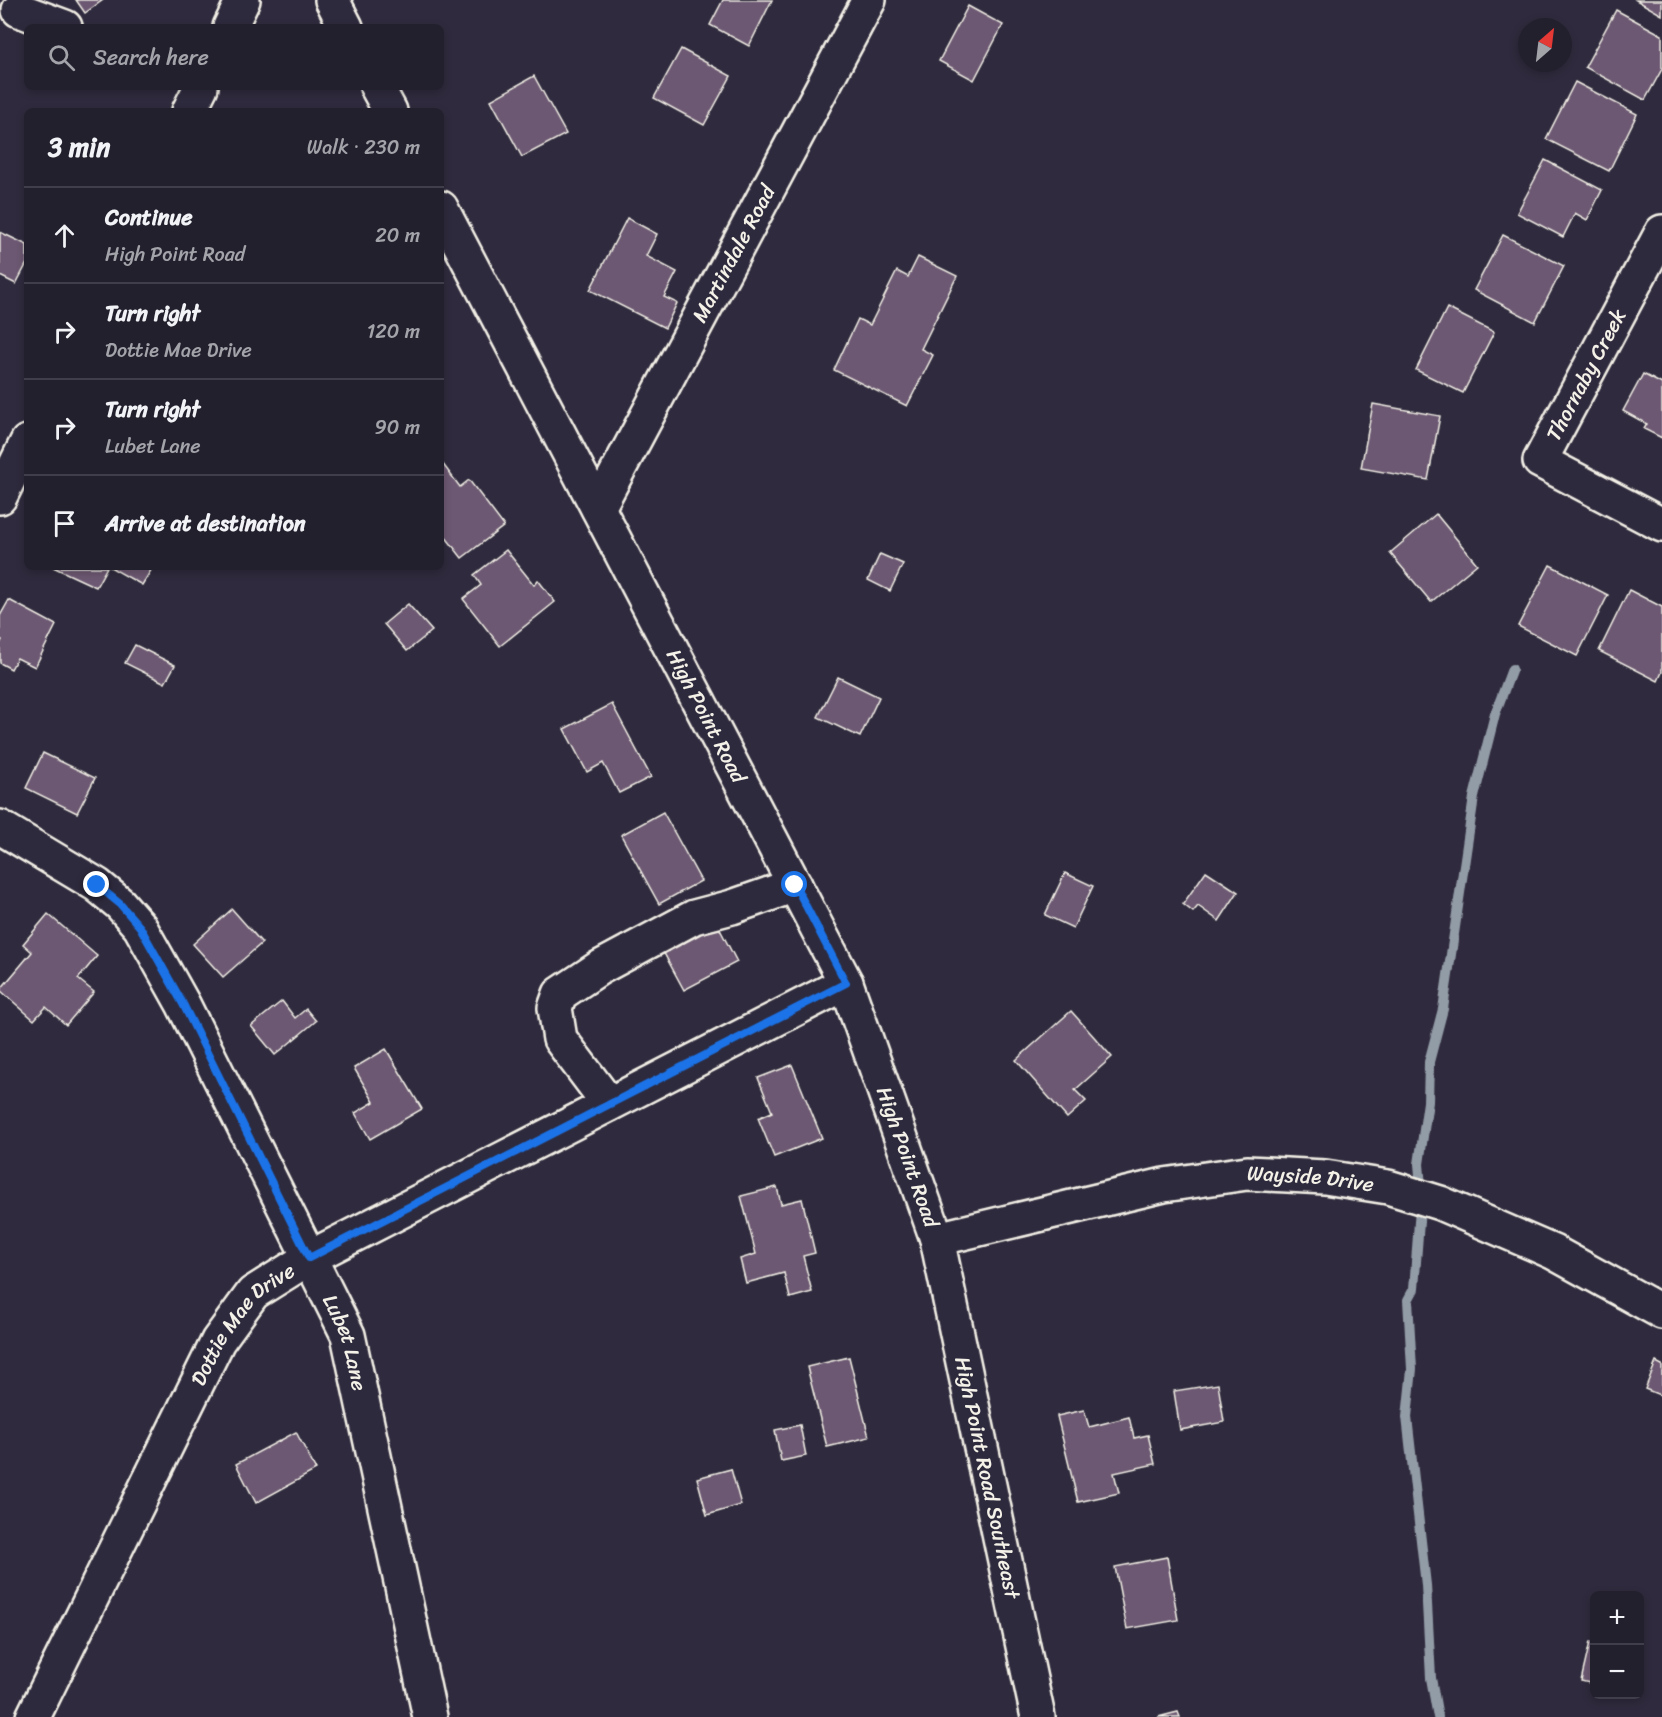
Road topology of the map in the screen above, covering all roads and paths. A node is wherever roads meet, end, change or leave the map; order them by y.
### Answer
1 (243, 0) edge
2 (332, 0) edge
3 (870, 0) edge
4 (19, 10) dead end
5 (57, 24) edge
6 (231, 24) edge
7 (344, 24) edge
8 (200, 90) edge
9 (379, 90) edge
10 (190, 108) edge
11 (388, 108) edge
12 (444, 214) edge
13 (1662, 232) edge
14 (24, 448) edge
15 (0, 497) edge
16 (598, 508) junction
17 (1662, 525) edge
18 (0, 826) edge
19 (795, 885) junction
20 (846, 983) junction
21 (609, 1104) junction
22 (937, 1239) junction
23 (309, 1258) junction
24 (1662, 1312) edge
25 (33, 1717) edge
26 (430, 1717) edge
27 (1038, 1717) edge

1 - 6 street
2 - 7 street
3 - 16 street, Martindale Road
4 - 5 street
8 - 10 street
9 - 11 street
12 - 16 street, High Point Road
13 - 17 street, Thornaby Creek
14 - 15 street
16 - 19 street, High Point Road
18 - 23 street, Lubet Lane
19 - 20 street, High Point Road
19 - 21 street
20 - 21 street, Dottie Mae Drive
20 - 22 street, High Point Road
21 - 23 street, Dottie Mae Drive
22 - 24 street, Wayside Drive
22 - 27 street, High Point Road Southeast
23 - 25 street, Dottie Mae Drive
23 - 26 street, Lubet Lane

